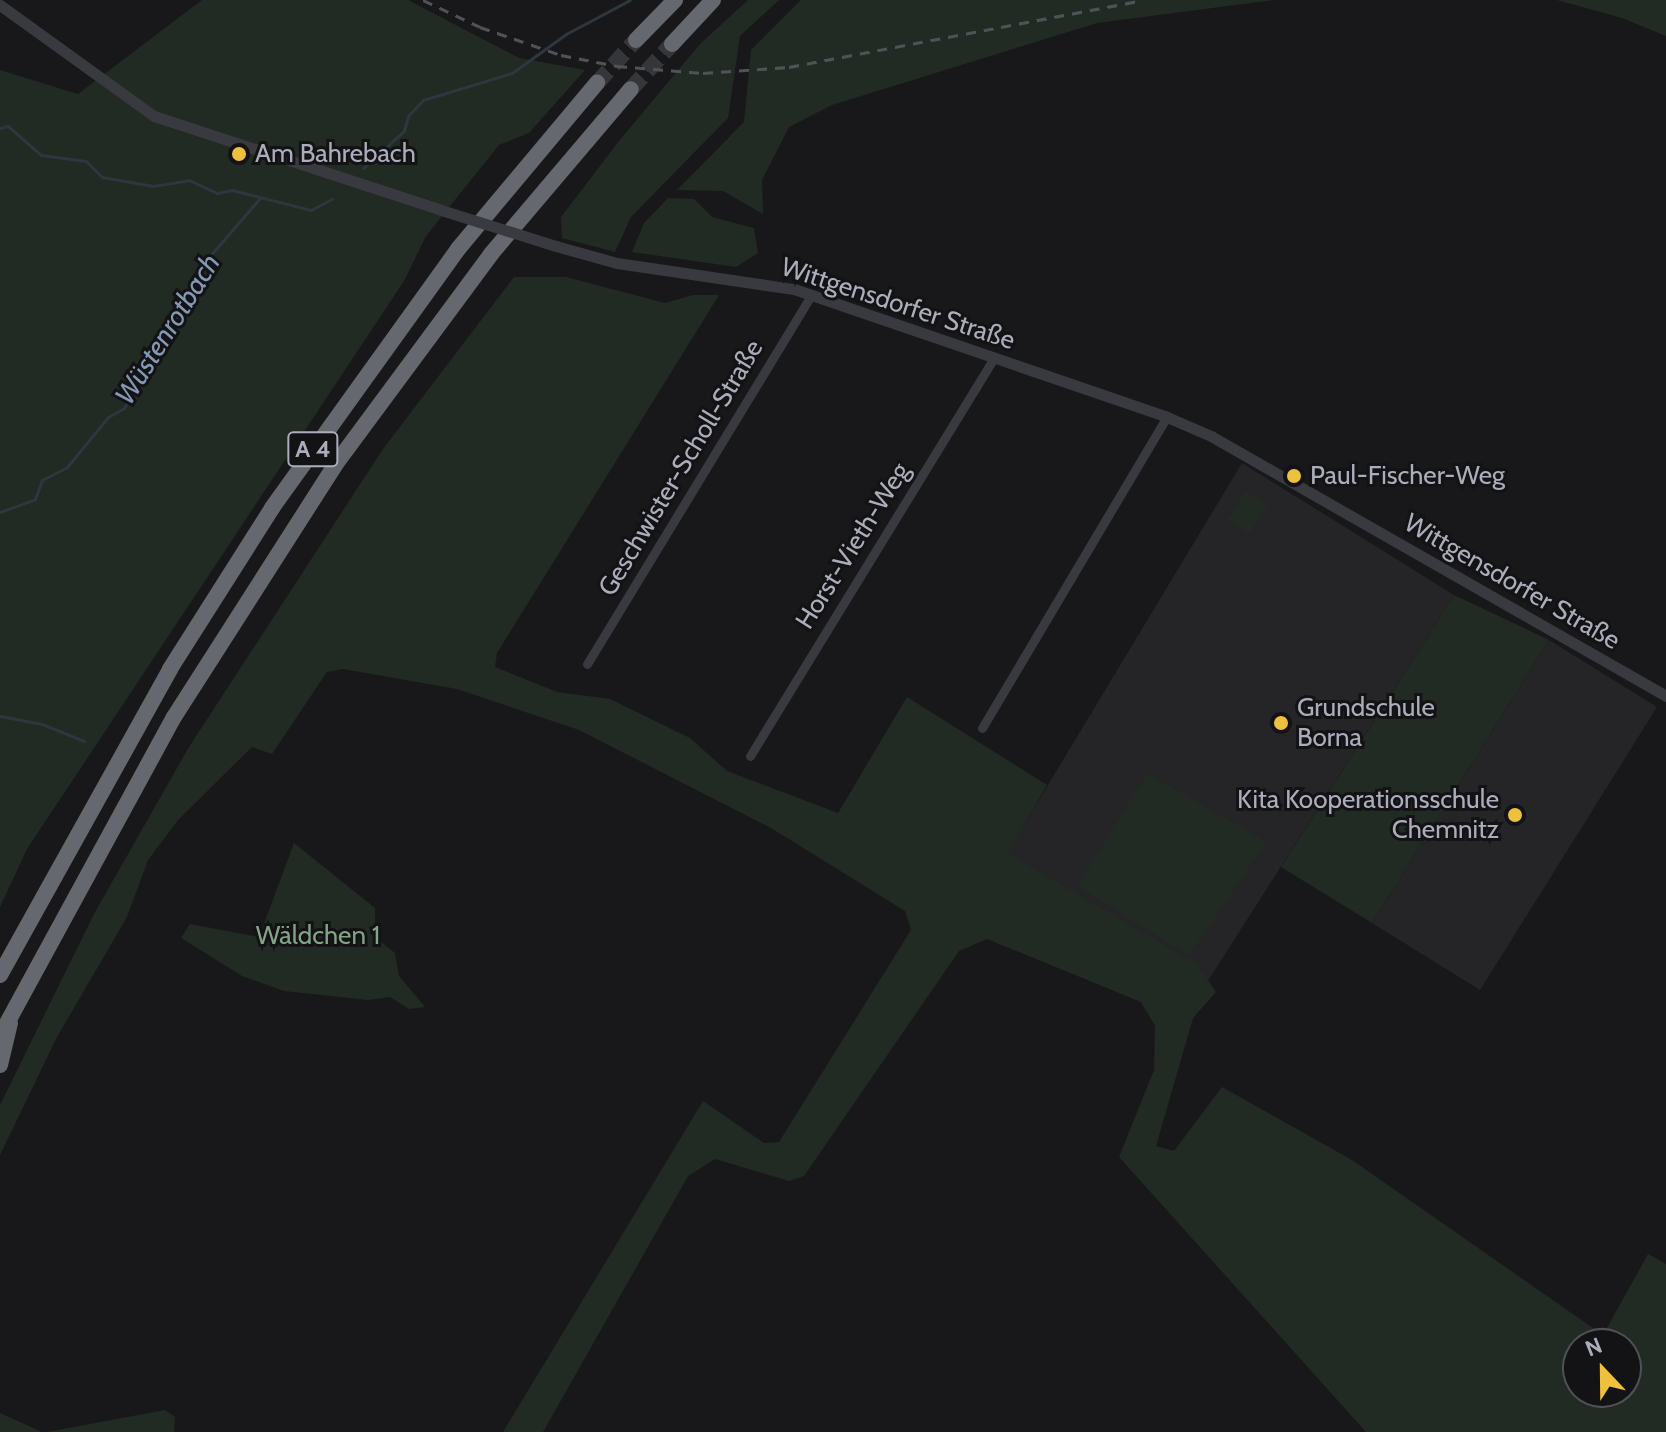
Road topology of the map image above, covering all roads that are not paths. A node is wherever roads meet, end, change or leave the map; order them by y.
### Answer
1 (675, 0) edge
2 (713, 0) edge
3 (0, 5) edge
4 (636, 40) tunnel mouth
5 (672, 44) tunnel mouth
6 (597, 83) tunnel mouth
7 (631, 89) tunnel mouth
8 (812, 294) junction
9 (994, 358) junction
10 (1167, 417) junction
11 (587, 664) dead end
12 (1666, 696) edge
13 (982, 728) dead end
14 (750, 756) dead end
15 (0, 975) edge
16 (11, 1014) junction
17 (0, 1036) edge
18 (0, 1065) edge

1 - 4 highway
2 - 5 highway
3 - 8 street, Wittgensdorfer Straße, bridge
6 - 15 highway, A 4
7 - 16 highway, A 4
8 - 9 street, Wittgensdorfer Straße
8 - 11 street, Geschwister-Scholl-Straße
9 - 10 street, Wittgensdorfer Straße
9 - 14 street, Horst-Vieth-Weg
10 - 12 street, Wittgensdorfer Straße
10 - 13 street
16 - 17 highway, A 4
16 - 18 highway

